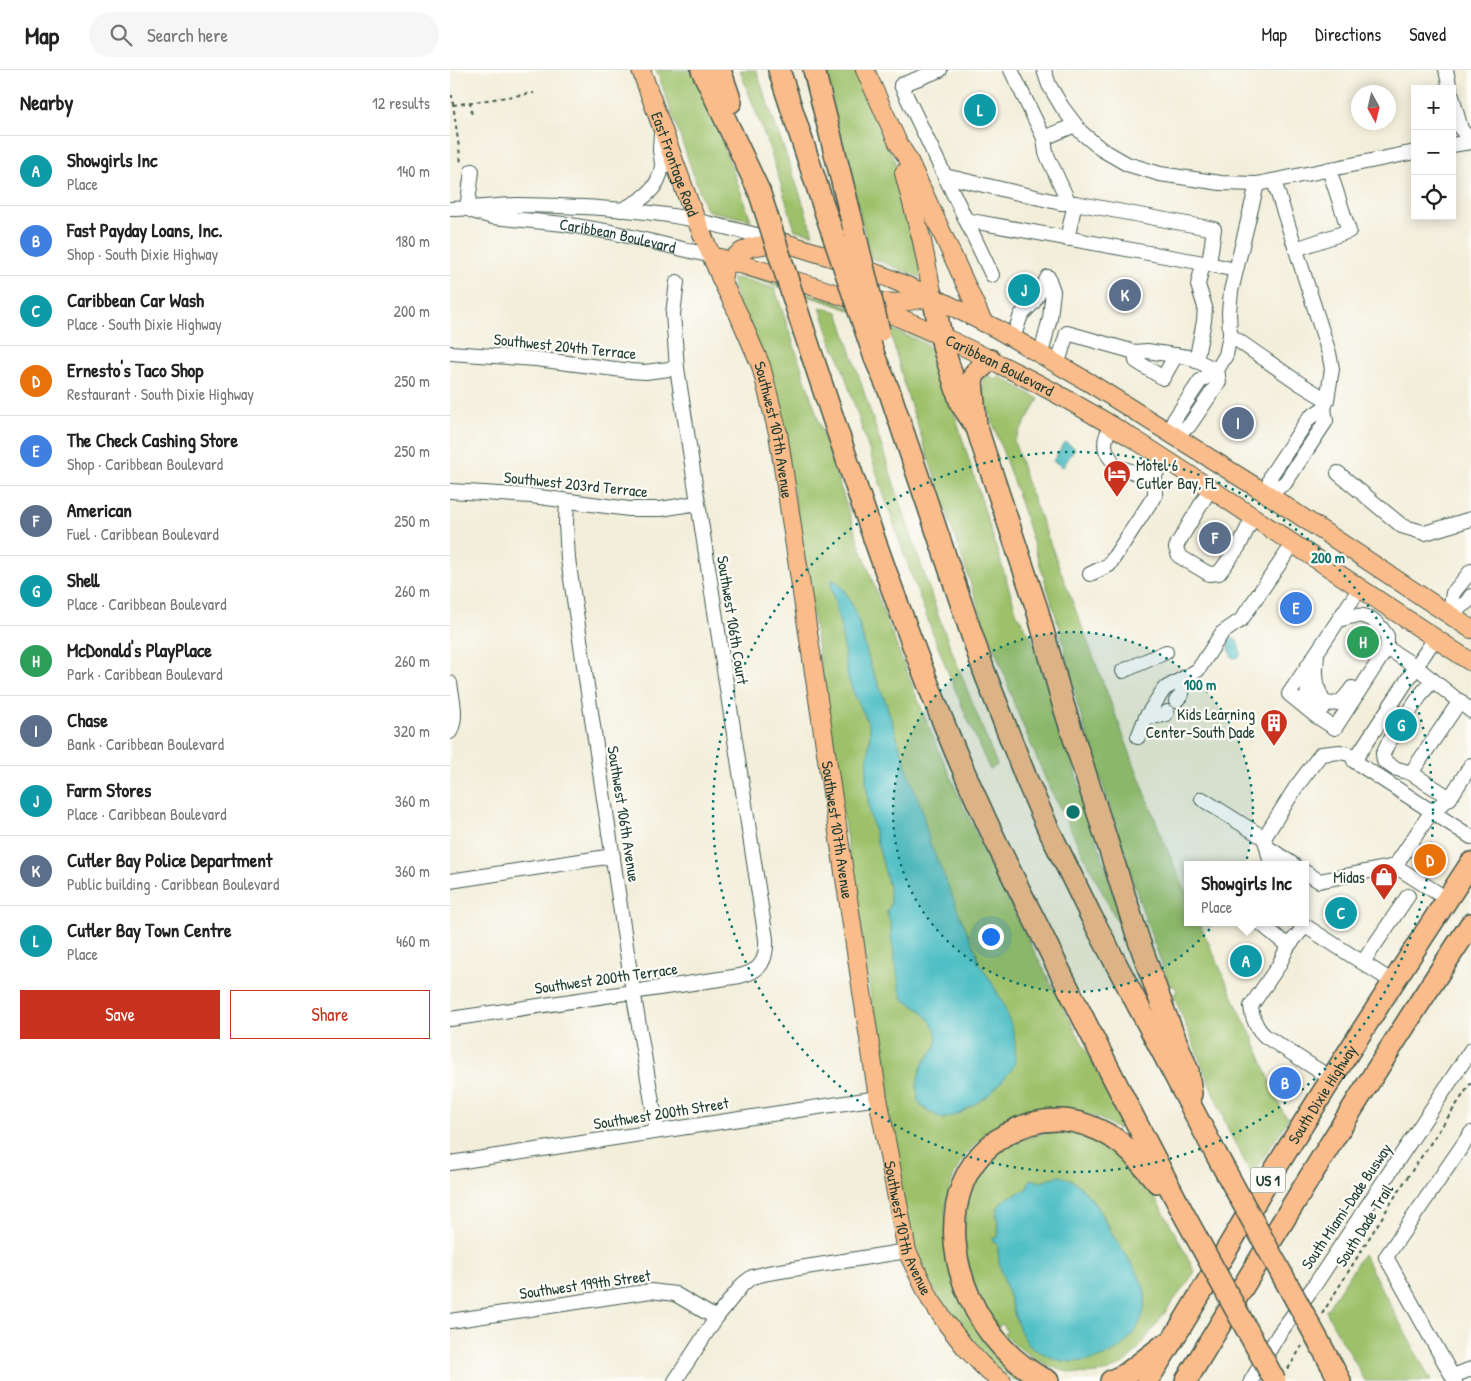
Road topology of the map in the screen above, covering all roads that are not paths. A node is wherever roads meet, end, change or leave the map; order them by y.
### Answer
1 (641, 70) edge
2 (702, 70) edge
3 (720, 70) edge
4 (778, 70) edge
5 (814, 70) edge
6 (865, 70) edge
7 (940, 70) edge
8 (1011, 70) edge
9 (1044, 70) edge
10 (1446, 70) edge
11 (1449, 85) edge
12 (1456, 111) edge
13 (661, 125) junction
14 (1075, 125) junction
15 (1044, 138) junction
16 (898, 143) junction
17 (1456, 144) edge
18 (1411, 153) edge
19 (1329, 169) junction
20 (467, 170) road end
21 (945, 176) junction
22 (1274, 181) junction
23 (1257, 184) junction
24 (759, 191) junction
25 (1072, 203) junction
26 (450, 209) edge
27 (467, 209) junction
28 (621, 210) junction
29 (966, 220) junction
30 (696, 221) junction
31 (1067, 239) junction
32 (782, 242) junction
33 (1296, 248) junction
34 (721, 258) junction
35 (1206, 264) junction
36 (1234, 270) junction
37 (992, 275) dead end
38 (677, 282) dead end
39 (933, 297) junction
40 (867, 305) junction
41 (983, 322) junction
42 (1230, 335) junction
43 (941, 337) junction
44 (1013, 338) junction
45 (1135, 352) junction
46 (450, 353) edge
47 (1041, 354) junction
48 (1176, 355) junction
49 (880, 359) junction
50 (990, 360) junction
51 (1196, 361) junction
52 (1058, 363) junction
53 (677, 368) junction
54 (1217, 370) junction
55 (1326, 404) junction
56 (1112, 425) junction
57 (977, 428) junction
58 (1172, 435) junction
59 (1164, 458) junction
60 (1110, 459) dead end
61 (1125, 469) dead end
62 (1338, 473) dead end
63 (1154, 475) junction
64 (1210, 488) junction
65 (450, 491) edge
66 (1267, 494) junction
67 (567, 500) junction
68 (697, 503) junction
69 (1253, 517) junction
70 (1471, 519) edge
71 (1293, 544) junction
72 (1471, 571) edge
73 (1090, 574) dead end
74 (1360, 588) junction
75 (1471, 596) edge
76 (1449, 615) junction
77 (1339, 620) junction
78 (1471, 630) edge
79 (1435, 638) junction
80 (1318, 650) junction
81 (1166, 652) dead end
82 (1384, 652) junction
83 (1471, 662) edge
84 (1415, 666) junction
85 (1123, 671) dead end
86 (1183, 678) junction
87 (1433, 680) junction
88 (450, 683) edge
89 (1176, 701) dead end
90 (1460, 702) junction
91 (1471, 711) edge
92 (1167, 712) dead end
93 (1146, 716) junction
94 (450, 732) edge
95 (1138, 737) dead end
96 (1357, 756) junction
97 (1471, 765) edge
98 (1411, 774) junction
99 (1450, 798) junction
100 (1202, 799) dead end
101 (1432, 812) junction
102 (1471, 837) edge
103 (1266, 843) junction
104 (613, 856) junction
105 (1269, 861) edge
106 (1289, 861) edge
107 (1471, 863) edge
108 (1395, 866) junction
109 (1309, 875) edge
110 (450, 881) edge
111 (1408, 896) dead end
112 (1447, 900) junction
113 (1471, 924) edge
114 (1264, 926) edge
115 (1301, 926) edge
116 (1305, 926) edge
117 (1288, 946) junction
118 (762, 962) joint
119 (1363, 962) junction
120 (1393, 982) junction
121 (634, 992) junction
122 (1421, 1000) junction
123 (450, 1019) edge
124 (1471, 1050) edge
125 (1332, 1080) junction
126 (878, 1098) junction
127 (1193, 1111) junction
128 (656, 1131) junction
129 (1471, 1133) edge
130 (450, 1163) edge
131 (1182, 1211) junction
132 (907, 1251) junction
133 (716, 1318) junction
134 (450, 1321) edge
135 (1177, 1335) junction
136 (1471, 1368) edge
137 (1336, 1373) edge
138 (1280, 1377) edge
139 (1454, 1379) edge
140 (675, 1381) edge
141 (1002, 1381) edge
142 (1048, 1381) edge
143 (1111, 1381) edge
144 (1147, 1381) edge
145 (1186, 1381) edge
146 (1251, 1381) edge

1 - 13 main road, East Frontage Road
2 - 24 highway
3 - 24 highway
4 - 49 highway, bridge
5 - 49 highway, bridge
6 - 16 main road
7 - 21 street
8 - 15 street
9 - 14 street
10 - 11 street
12 - 17 street
13 - 28 street
13 - 30 main road, East Frontage Road
14 - 15 street
14 - 23 street
15 - 25 street
16 - 39 main road
16 - 41 main road
18 - 19 street
19 - 22 street
19 - 33 street
20 - 27 street
21 - 25 street
21 - 29 street
22 - 23 street
22 - 33 street
23 - 36 street
24 - 131 highway, bridge
25 - 31 street
25 - 35 street
26 - 27 street, Caribbean Boulevard
27 - 28 street, Caribbean Boulevard
27 - 34 street, Caribbean Boulevard
28 - 30 street, Caribbean Boulevard
29 - 31 street
29 - 37 street
30 - 32 street, Caribbean Boulevard
30 - 34 main road, East Frontage Road
31 - 35 street
32 - 34 main road
32 - 39 main road, Caribbean Boulevard
33 - 55 street
34 - 40 main road, Caribbean Boulevard
34 - 126 main road, Southwest 107th Avenue
35 - 36 street
35 - 51 street
36 - 42 street
38 - 53 street, Southwest 106th Court
39 - 40 main road
39 - 41 main road, Caribbean Boulevard
39 - 43 highway
40 - 43 main road, Caribbean Boulevard
41 - 44 main road, Caribbean Boulevard
42 - 54 street
42 - 55 street
43 - 50 main road, Caribbean Boulevard
43 - 57 highway
44 - 47 main road, Caribbean Boulevard
44 - 47 street
45 - 48 street
45 - 48 street
45 - 52 street
46 - 53 street, Southwest 204th Terrace
47 - 52 main road, Caribbean Boulevard
48 - 51 street
49 - 127 highway
50 - 56 main road, Caribbean Boulevard
50 - 57 highway
51 - 54 street
52 - 58 main road, Caribbean Boulevard
53 - 68 street, Southwest 106th Court
54 - 58 street
55 - 66 street
56 - 59 main road, Caribbean Boulevard
56 - 60 street
57 - 127 highway
58 - 59 main road
58 - 66 main road, Caribbean Boulevard
59 - 63 street
59 - 64 main road, Caribbean Boulevard
61 - 63 street
62 - 70 street
63 - 73 street
64 - 69 main road, Caribbean Boulevard
64 - 69 street
65 - 67 street, Southwest 203rd Terrace
66 - 69 main road
66 - 76 main road, Caribbean Boulevard
67 - 68 street, Southwest 203rd Terrace
67 - 104 street, Southwest 106th Avenue
68 - 118 street, Southwest 106th Court
69 - 71 main road, Caribbean Boulevard
71 - 74 main road, Caribbean Boulevard
71 - 86 street
72 - 76 street
74 - 77 street
74 - 79 main road, Caribbean Boulevard
75 - 76 street
76 - 78 main road, Caribbean Boulevard
76 - 79 main road
77 - 80 street
77 - 82 street
79 - 83 main road, Caribbean Boulevard
79 - 84 street
80 - 82 street
80 - 82 street
81 - 85 street
82 - 84 street
84 - 87 street
84 - 96 street
86 - 89 street
86 - 93 street
87 - 90 street
87 - 98 street
88 - 94 street
90 - 91 street
90 - 98 street
92 - 93 street
93 - 95 street
96 - 101 street
96 - 103 street
97 - 99 street
98 - 99 street
99 - 101 street
100 - 103 street
101 - 102 street
101 - 108 street
103 - 105 street
103 - 106 street
104 - 110 street
104 - 121 street, Southwest 106th Avenue
107 - 112 highway, South Dixie Highway / US 1
108 - 109 street
108 - 112 street
111 - 119 street
112 - 120 highway, South Dixie Highway / US 1
113 - 122 highway, South Dixie Highway / US 1
114 - 117 street
115 - 117 street
116 - 119 street
117 - 125 street
118 - 121 street, Southwest 200th Terrace
119 - 120 street
120 - 122 highway
120 - 125 highway, South Dixie Highway / US 1
121 - 123 street, Southwest 200th Terrace
121 - 128 street, Southwest 106th Avenue
122 - 145 highway, South Dixie Highway / US 1
124 - 146 street, South Miami-Dade Busway
125 - 135 highway, South Dixie Highway / US 1
126 - 128 street, Southwest 200th Street
126 - 132 main road, Southwest 107th Avenue
127 - 137 highway, bridge
128 - 130 street, Southwest 200th Street
129 - 139 street
131 - 138 highway, bridge
131 - 142 highway
132 - 133 street
132 - 141 main road, Southwest 107th Avenue
133 - 134 street, Southwest 199th Street
133 - 140 street
135 - 143 highway
135 - 144 highway, South Dixie Highway / US 1
136 - 139 street

